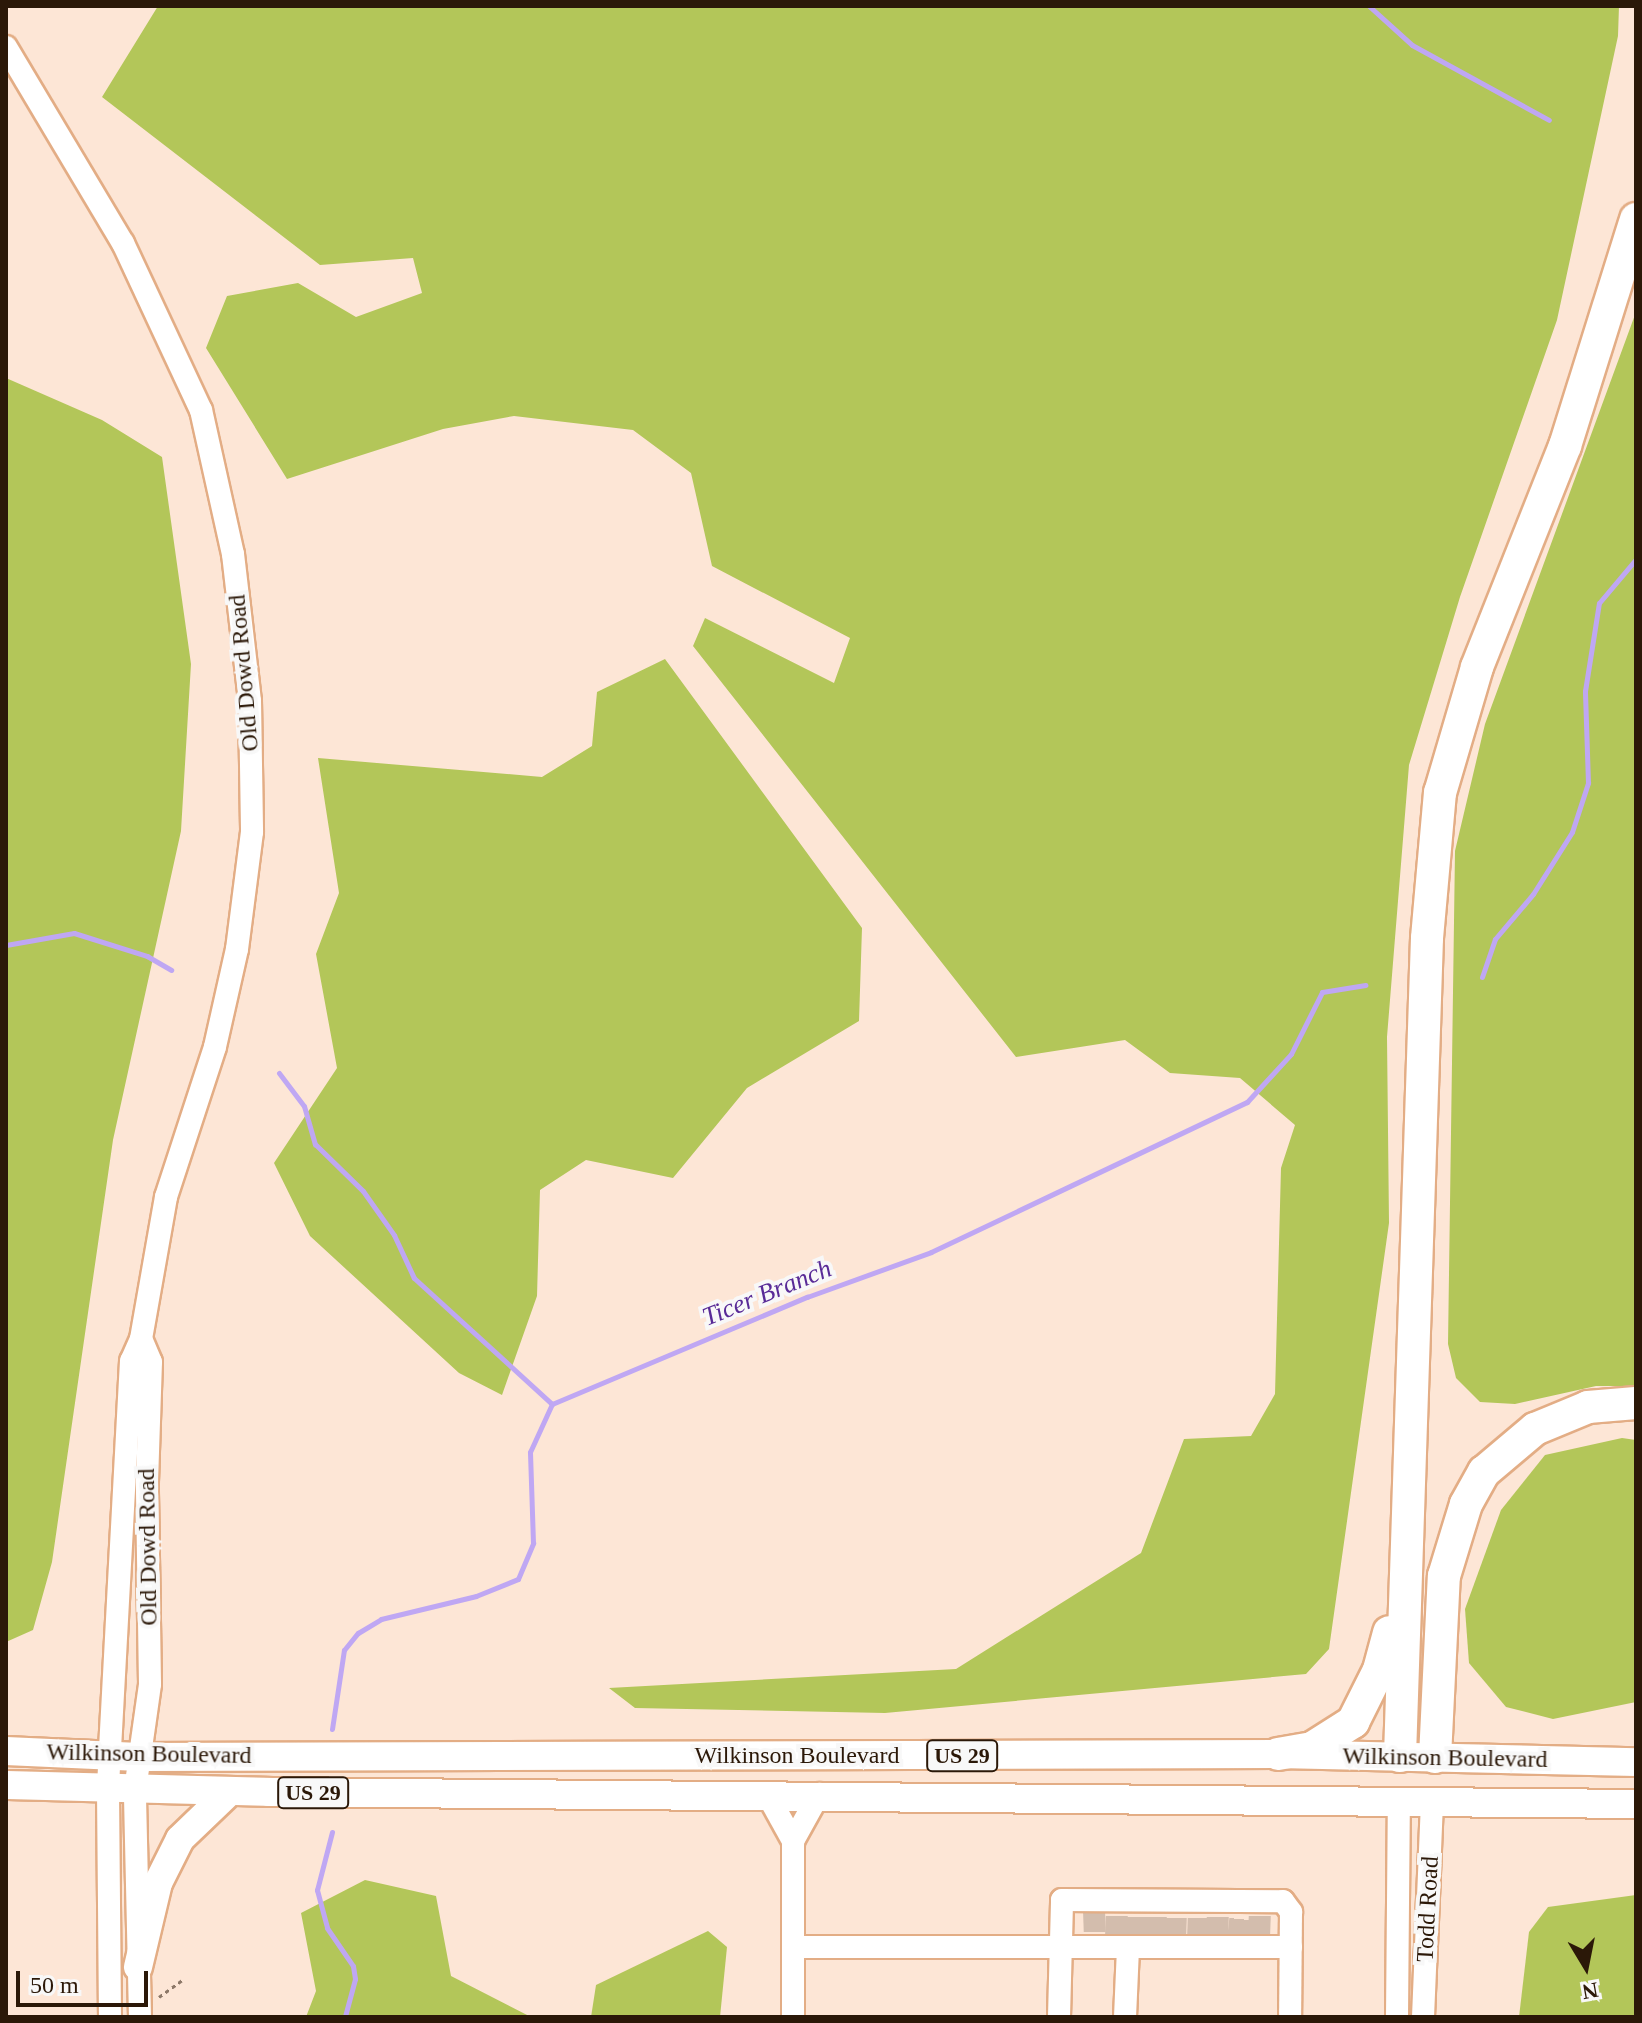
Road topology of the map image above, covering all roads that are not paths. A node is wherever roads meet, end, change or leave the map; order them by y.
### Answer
1 (6, 47) edge
2 (1636, 219) edge
3 (141, 1339) junction
4 (1636, 1403) edge
5 (1402, 1582) junction
6 (6, 1751) edge
7 (1278, 1754) junction
8 (125, 1756) junction
9 (1400, 1756) junction
10 (1435, 1757) junction
11 (1636, 1762) edge
12 (6, 1785) edge
13 (121, 1789) junction
14 (229, 1792) junction
15 (767, 1794) junction
16 (819, 1794) junction
17 (1399, 1801) junction
18 (1432, 1801) junction
19 (1636, 1804) edge
20 (793, 1841) junction
21 (1174, 1944) junction
22 (793, 1947) junction
23 (1291, 1947) junction
24 (1059, 1949) junction
25 (138, 1967) junction
26 (140, 2014) edge
27 (110, 2017) edge
28 (793, 2017) edge
29 (1059, 2017) edge
30 (1125, 2017) edge
31 (1290, 2017) edge
32 (1397, 2017) edge
33 (1423, 2017) edge

1 - 3 street, Old Dowd Road
2 - 5 highway
3 - 8 street, Old Dowd Road
3 - 8 street, Old Dowd Road
4 - 10 highway
5 - 7 highway
5 - 9 highway
6 - 8 main road, Wilkinson Boulevard / US 29
7 - 8 main road, Wilkinson Boulevard / US 29
7 - 9 main road, Wilkinson Boulevard / US 29
8 - 13 street
9 - 10 main road, Wilkinson Boulevard / US 29
9 - 17 main road
10 - 11 main road, Wilkinson Boulevard / US 29
10 - 18 main road
12 - 13 main road, Wilkinson Boulevard / US 29
13 - 14 main road, Wilkinson Boulevard / US 29
13 - 25 street
13 - 27 street
14 - 15 main road, Wilkinson Boulevard / US 29
14 - 25 main road
15 - 16 main road, Wilkinson Boulevard / US 29
15 - 20 street
16 - 17 main road, Wilkinson Boulevard / US 29
16 - 20 street
17 - 18 main road, Wilkinson Boulevard / US 29
17 - 32 street, Todd Road
18 - 19 main road, Wilkinson Boulevard / US 29
18 - 33 street, Todd Road
20 - 22 street
21 - 23 street
21 - 24 street
21 - 30 street
22 - 24 street
22 - 28 street
23 - 24 street
23 - 31 street
24 - 29 street
25 - 26 street

